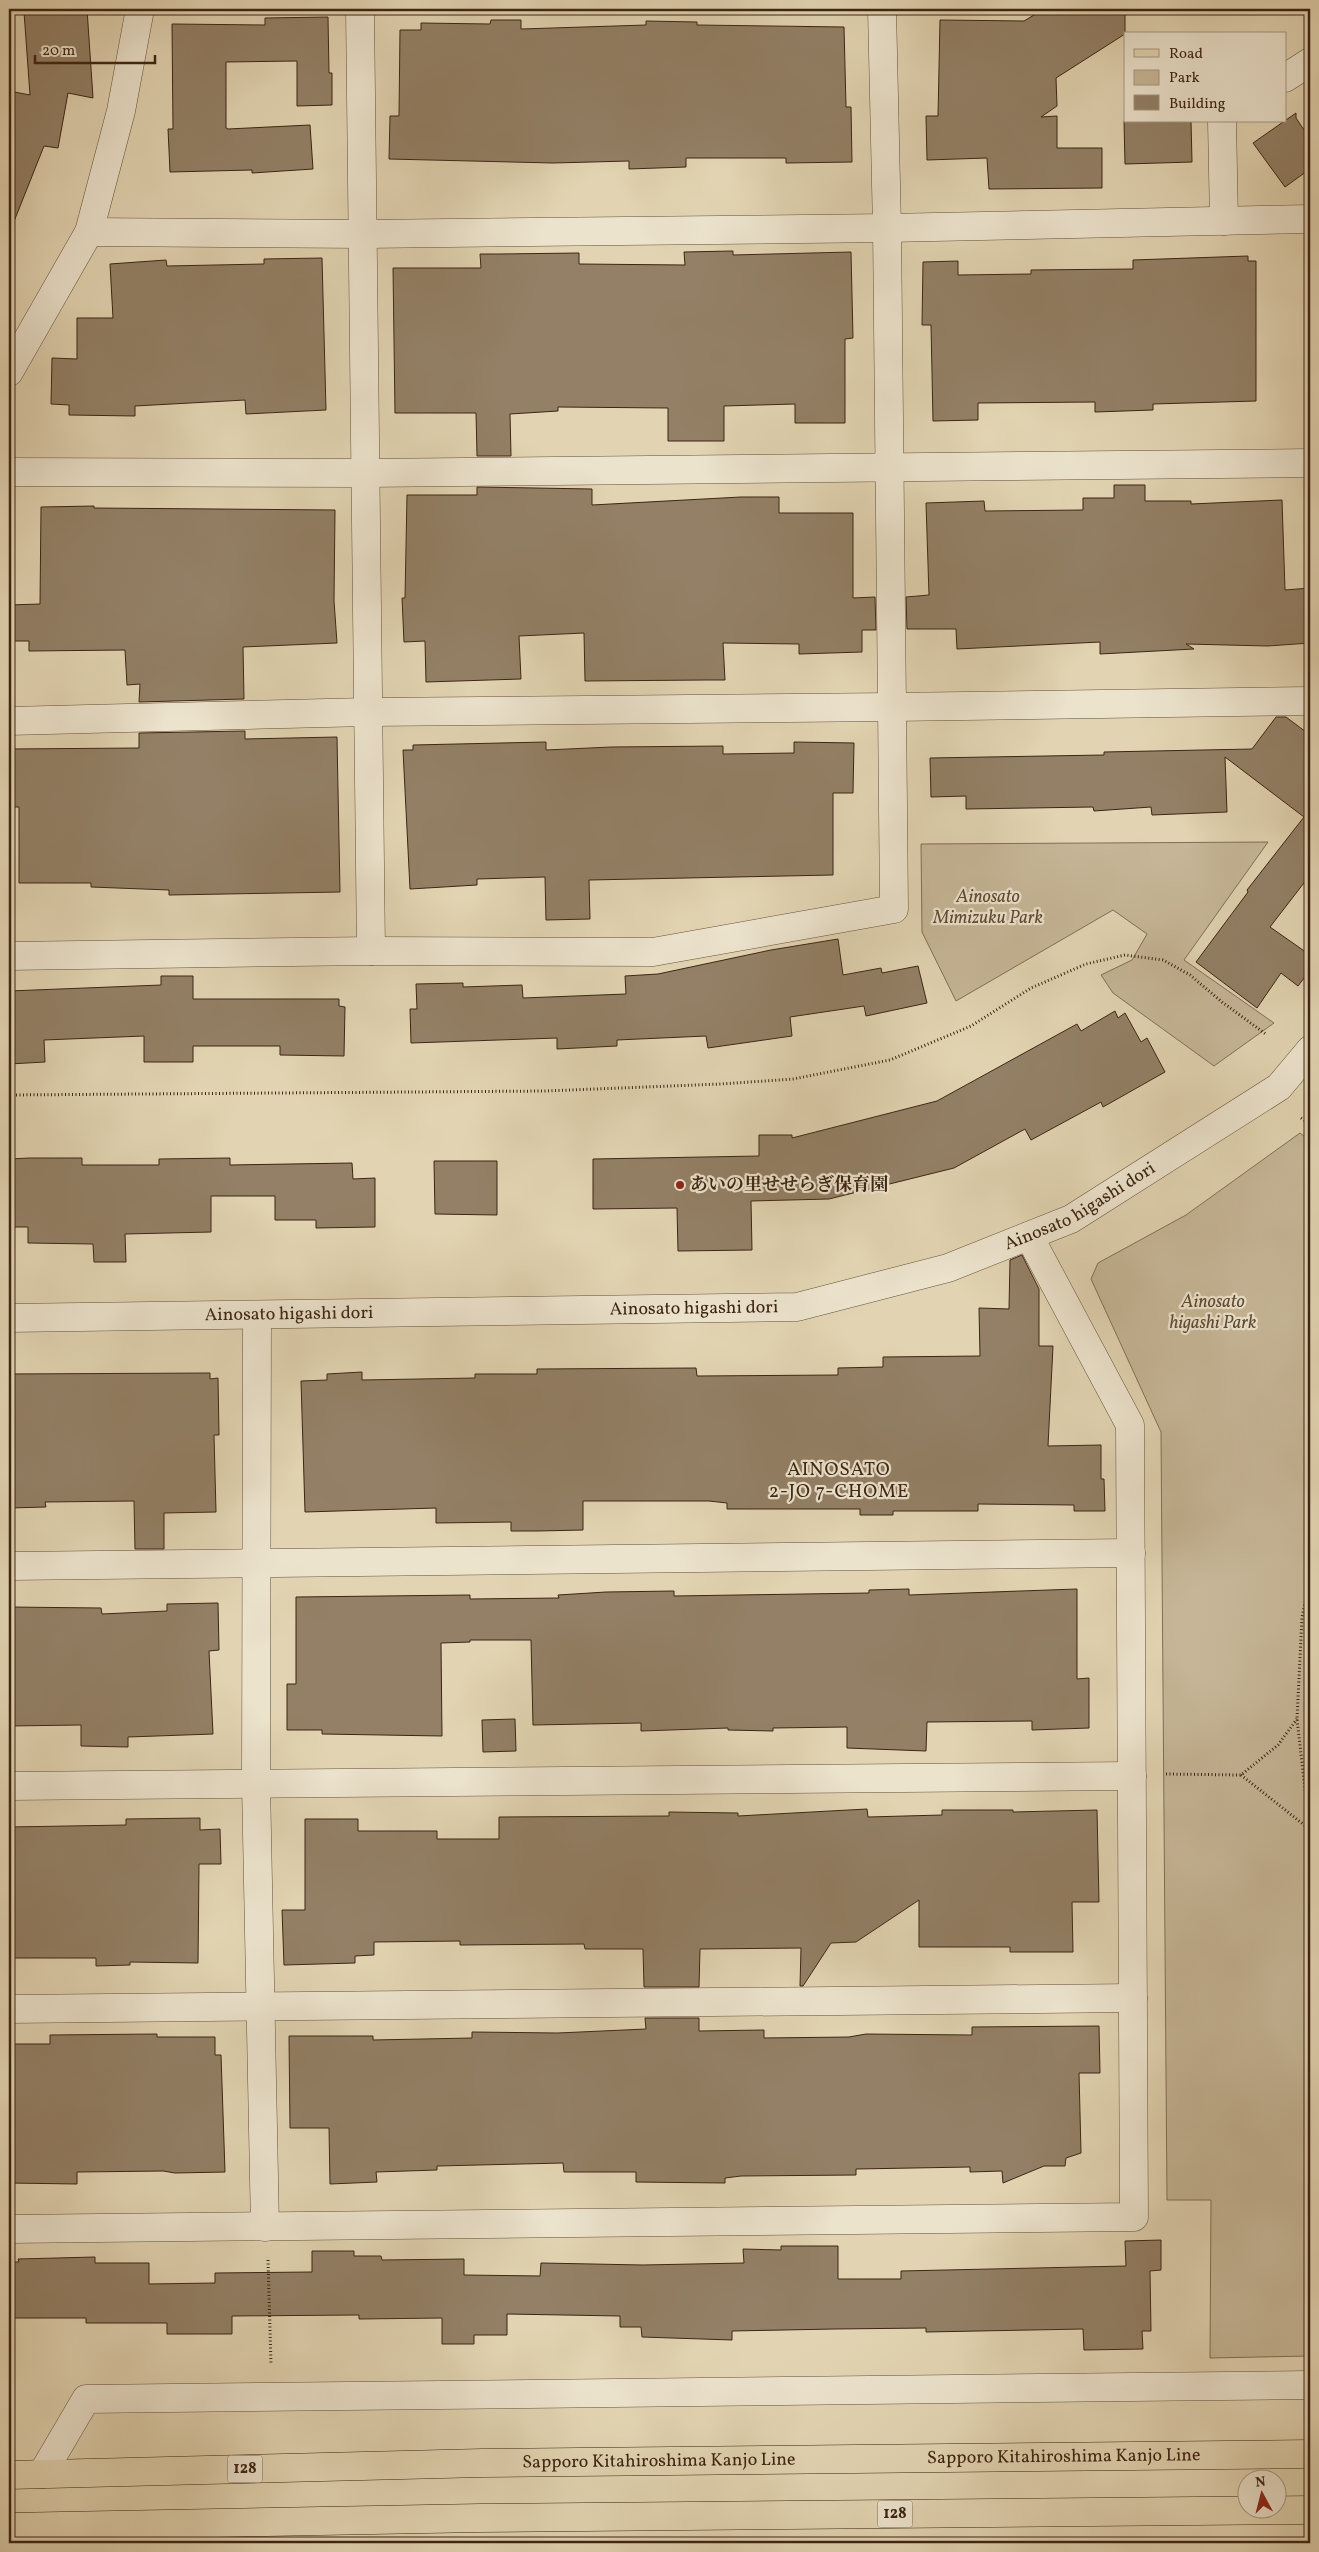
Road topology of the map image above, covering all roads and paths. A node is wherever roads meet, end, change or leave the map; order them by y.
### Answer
1 (140, 9) edge
2 (360, 9) edge
3 (882, 9) edge
4 (1310, 62) edge
5 (1286, 77) edge
6 (1222, 122) edge
7 (1310, 219) edge
8 (1224, 220) junction
9 (887, 228) junction
10 (89, 232) junction
11 (365, 234) junction
12 (9, 372) edge
13 (1310, 463) edge
14 (889, 468) junction
15 (9, 472) edge
16 (366, 473) junction
17 (1310, 701) edge
18 (892, 707) junction
19 (368, 712) junction
20 (9, 721) edge
21 (371, 951) junction
22 (9, 956) edge
23 (1267, 1035) dead end
24 (1310, 1050) edge
25 (9, 1095) edge
26 (1301, 1118) dead end
27 (1310, 1124) edge
28 (1029, 1236) junction
29 (258, 1315) junction
30 (9, 1318) edge
31 (1131, 1553) junction
32 (255, 1563) junction
33 (9, 1566) edge
34 (1310, 1581) edge
35 (1297, 1719) junction
36 (1163, 1774) dead end
37 (1241, 1775) junction
38 (1132, 1776) junction
39 (256, 1784) junction
40 (9, 1786) edge
41 (1308, 1828) junction
42 (1310, 1834) edge
43 (1133, 1998) junction
44 (262, 2006) junction
45 (9, 2009) edge
46 (265, 2227) junction
47 (9, 2229) edge
48 (268, 2255) dead end
49 (272, 2373) dead end
50 (1310, 2385) edge
51 (1310, 2454) edge
52 (42, 2474) junction
53 (9, 2475) edge
54 (1310, 2510) edge
55 (9, 2527) edge
56 (66, 2535) edge

1 - 10 street
2 - 11 street
3 - 9 street
4 - 5 street
6 - 8 street
7 - 8 street
8 - 9 street
9 - 11 street
9 - 14 street
10 - 11 street
10 - 12 street
11 - 16 street
13 - 14 street
14 - 16 street
14 - 18 street
15 - 16 street
16 - 19 street
17 - 18 street
18 - 19 street
18 - 21 street
19 - 20 street
19 - 21 street
21 - 22 street
23 - 25 path
24 - 28 street, Ainosato higashi dori
26 - 27 path
28 - 29 street, Ainosato higashi dori
28 - 31 street
29 - 30 street, Ainosato higashi dori
29 - 32 street
31 - 32 street
31 - 38 street
32 - 33 street
32 - 39 street
34 - 35 path
35 - 37 path
35 - 41 path
36 - 37 path
37 - 41 path
38 - 39 street
38 - 43 street
39 - 40 street
39 - 44 street
41 - 42 path
43 - 44 street
43 - 46 street
44 - 45 street
44 - 46 street
46 - 47 street
48 - 49 path
50 - 52 street
51 - 52 main road, Sapporo Kitahiroshima Kanjo Line / 128
52 - 53 main road, Sapporo Kitahiroshima Kanjo Line / 128
54 - 56 main road, 128
55 - 56 main road, 128

